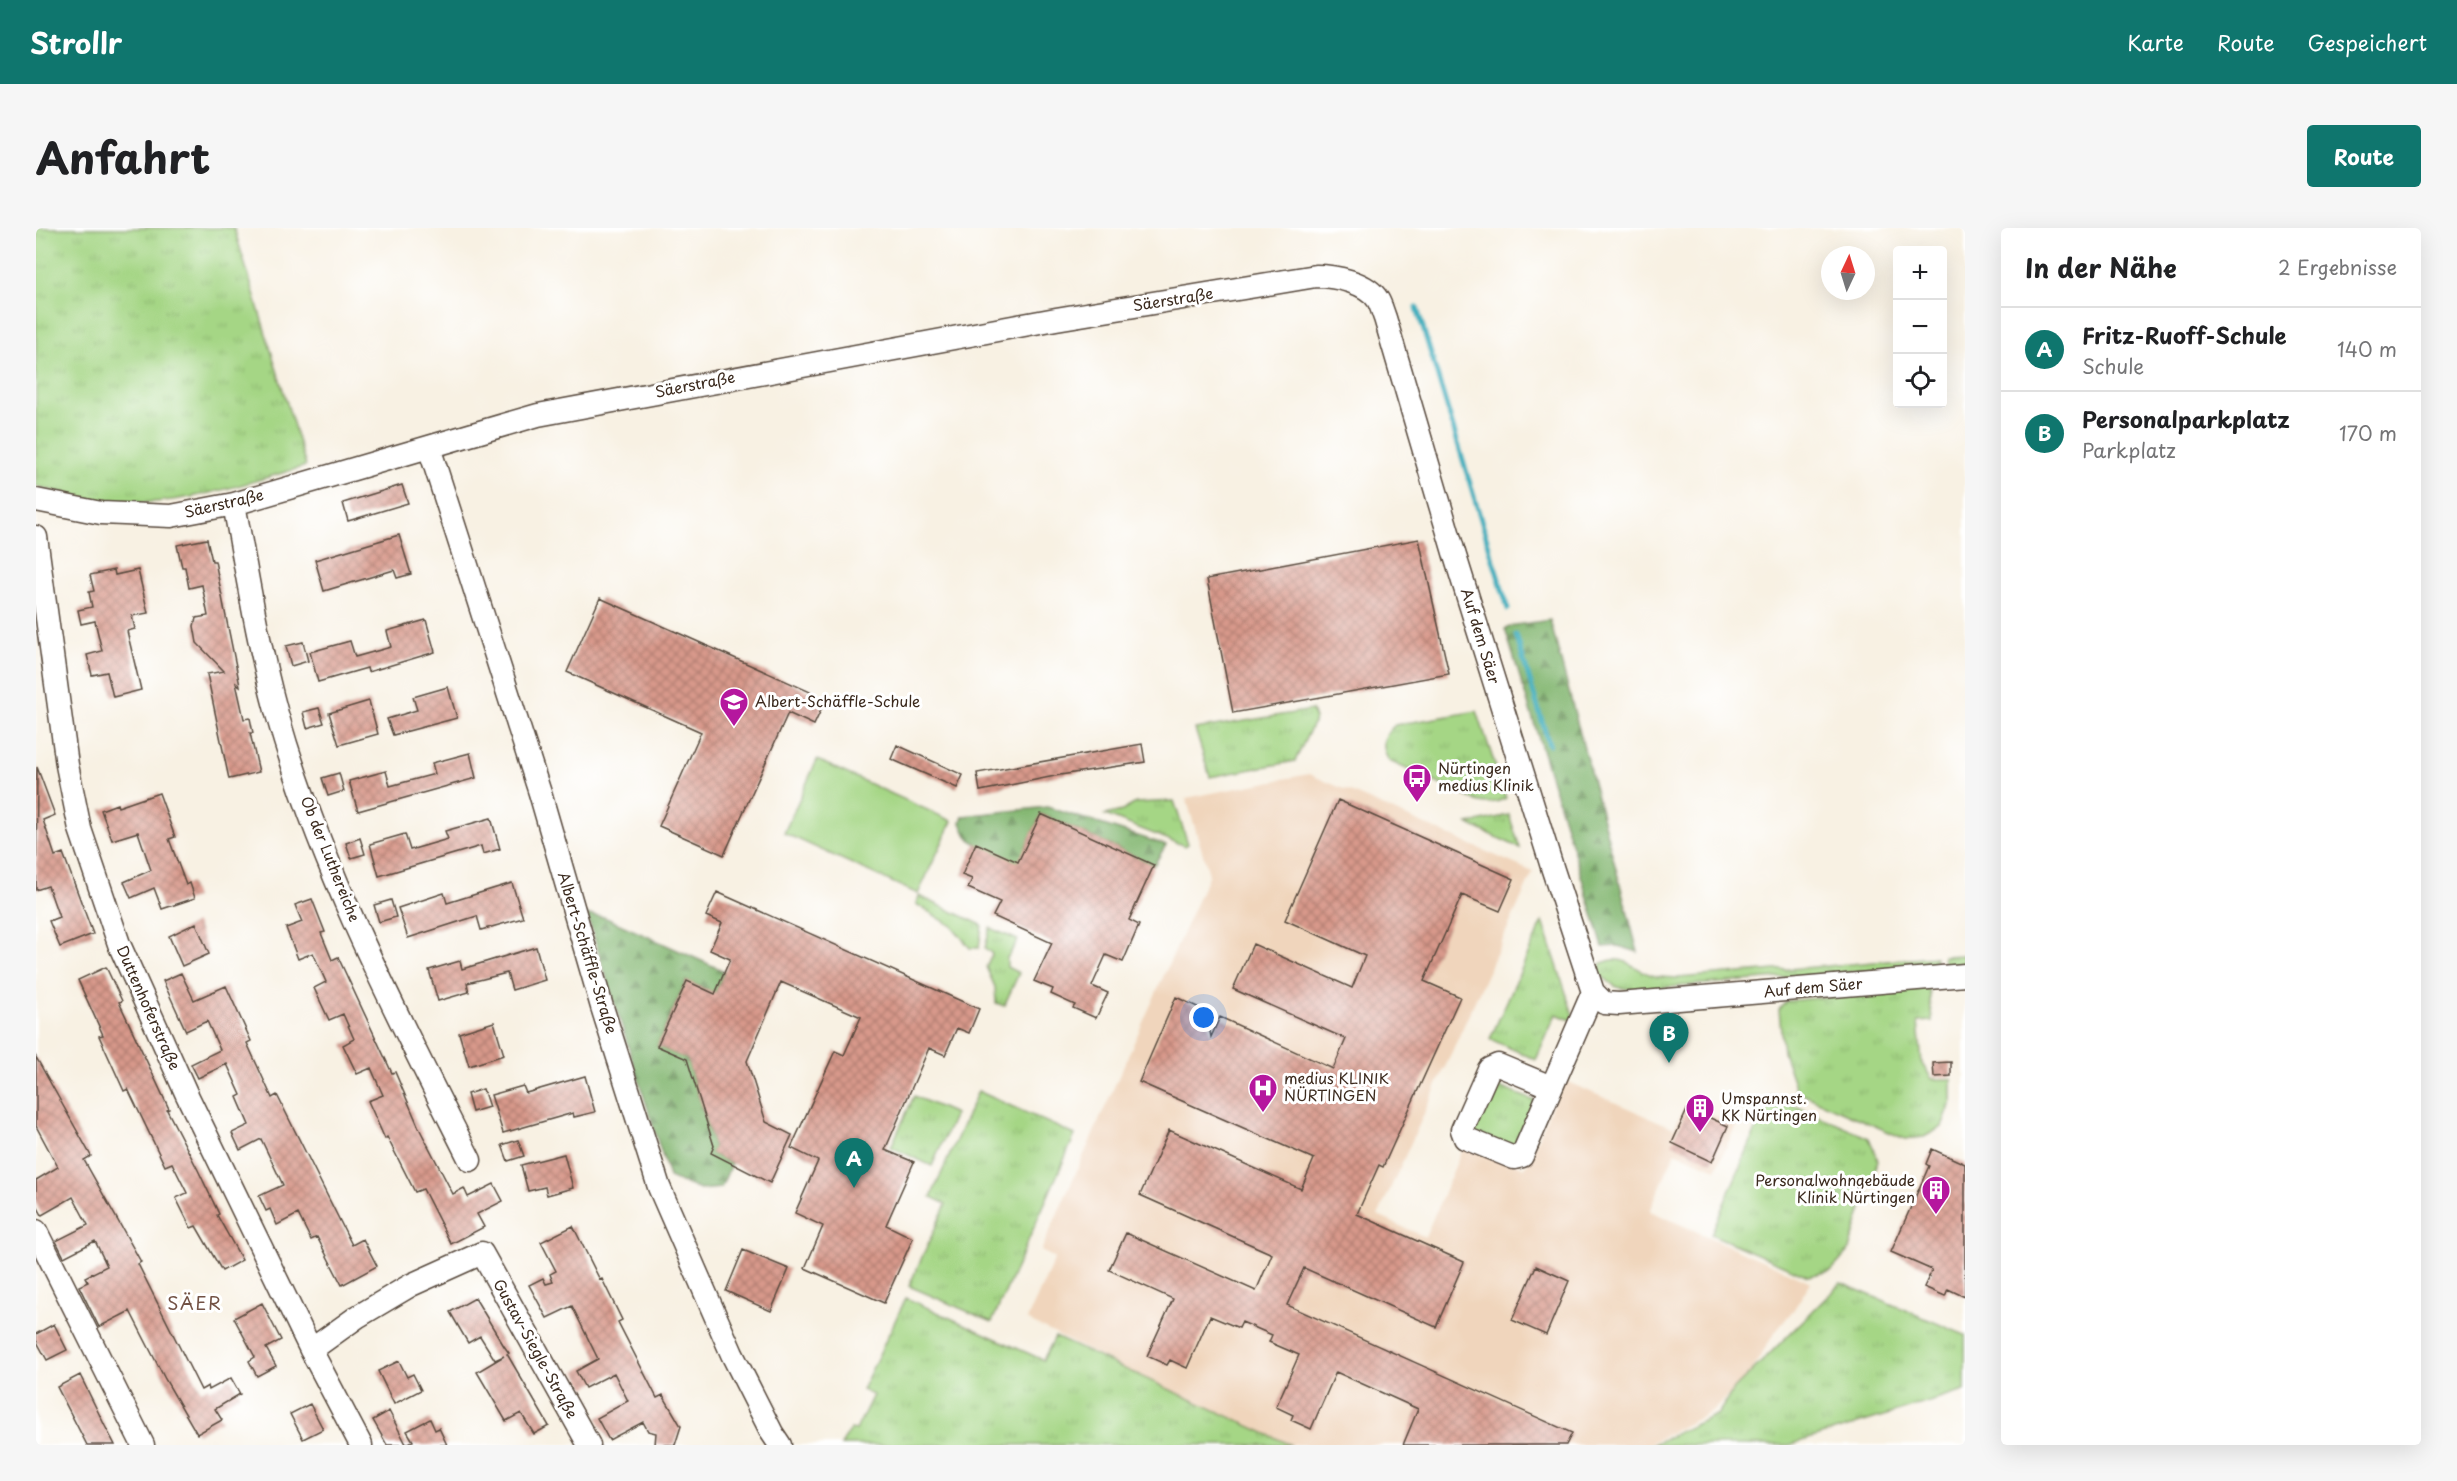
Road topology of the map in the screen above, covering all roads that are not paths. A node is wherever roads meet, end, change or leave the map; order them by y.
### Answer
1 (1361, 286) joint
2 (429, 447) junction
3 (36, 500) edge
4 (234, 504) junction
5 (36, 537) edge
6 (1965, 975) edge
7 (1593, 992) junction
8 (1551, 1087) dead end
9 (470, 1160) dead end
10 (36, 1232) edge
11 (311, 1350) junction
12 (143, 1445) edge
13 (361, 1445) edge
14 (589, 1445) edge
15 (780, 1445) edge

1 - 2 street, Säerstraße
1 - 7 street, Auf dem Säer
2 - 4 street, Säerstraße
2 - 15 street, Albert-Schäffle-Straße
3 - 4 street, Säerstraße
4 - 9 street, Ob der Luthereiche
5 - 11 street, Duttenhoferstraße
6 - 7 street, Auf dem Säer
7 - 8 street
10 - 12 street
11 - 13 street, Duttenhoferstraße
11 - 14 street, Gustav-Siegle-Straße

